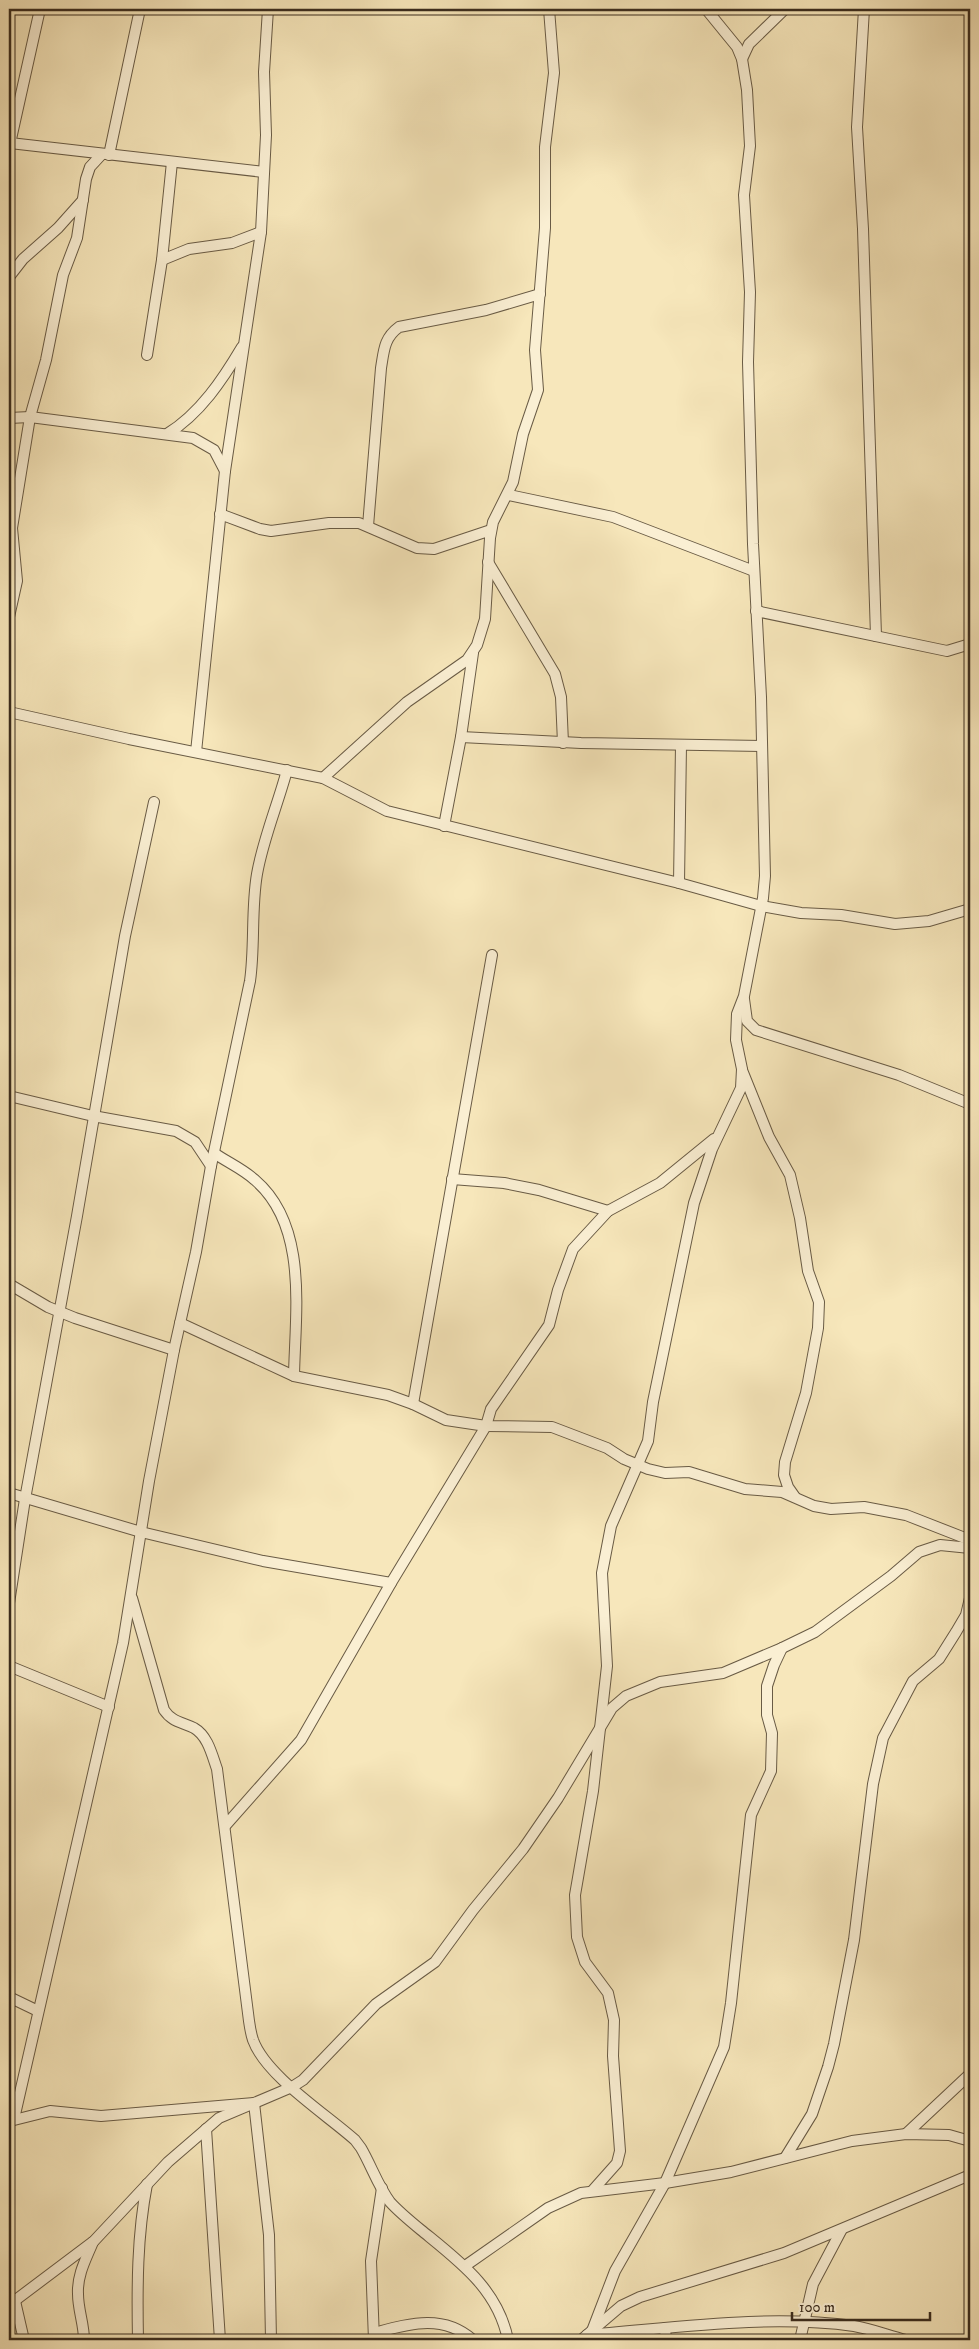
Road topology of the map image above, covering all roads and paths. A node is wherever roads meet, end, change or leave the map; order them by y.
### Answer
1 (40, 9) edge
2 (140, 9) edge
3 (268, 9) edge
4 (548, 9) edge
5 (706, 9) edge
6 (785, 9) edge
7 (864, 9) edge
8 (742, 59) junction
9 (9, 145) edge
10 (106, 155) junction
11 (172, 162) junction
12 (264, 172) junction
13 (83, 199) junction
14 (261, 232) junction
15 (162, 260) junction
16 (9, 277) edge
17 (540, 294) junction
18 (245, 342) junction
19 (147, 355) dead end
20 (30, 416) junction
21 (9, 418) edge
22 (167, 434) junction
23 (225, 471) junction
24 (508, 495) junction
25 (220, 514) junction
26 (368, 526) junction
27 (492, 530) junction
28 (488, 562) junction
29 (754, 571) junction
30 (756, 612) junction
31 (9, 617) edge
32 (876, 636) junction
33 (970, 644) edge
34 (473, 653) junction
35 (9, 712) edge
36 (461, 737) junction
37 (563, 743) junction
38 (681, 745) junction
39 (762, 746) junction
40 (196, 752) junction
41 (287, 770) junction
42 (323, 778) junction
43 (154, 802) dead end
44 (444, 826) junction
45 (679, 883) junction
46 (761, 906) junction
47 (970, 909) edge
48 (492, 955) dead end
49 (744, 996) junction
50 (742, 1069) junction
51 (9, 1096) edge
52 (970, 1104) edge
53 (93, 1116) junction
54 (719, 1135) junction
55 (214, 1153) junction
56 (211, 1166) junction
57 (452, 1179) junction
58 (608, 1211) junction
59 (9, 1284) edge
60 (60, 1312) junction
61 (180, 1323) junction
62 (174, 1350) junction
63 (294, 1376) junction
64 (413, 1404) junction
65 (486, 1426) junction
66 (638, 1465) junction
67 (9, 1493) edge
68 (25, 1498) junction
69 (796, 1499) junction
70 (141, 1532) junction
71 (970, 1540) edge
72 (970, 1548) edge
73 (391, 1583) junction
74 (131, 1594) junction
75 (970, 1598) edge
76 (9, 1603) edge
77 (782, 1648) junction
78 (9, 1666) edge
79 (109, 1707) junction
80 (599, 1728) junction
81 (225, 1826) junction
82 (9, 1997) edge
83 (38, 2011) junction
84 (970, 2074) edge
85 (292, 2087) junction
86 (254, 2103) junction
87 (11, 2120) edge
88 (206, 2128) junction
89 (906, 2134) junction
90 (970, 2141) edge
91 (785, 2158) junction
92 (970, 2175) edge
93 (665, 2183) junction
94 (147, 2184) junction
95 (382, 2188) junction
96 (593, 2190) junction
97 (841, 2231) junction
98 (94, 2241) junction
99 (465, 2266) junction
100 (12, 2303) edge
101 (803, 2322) junction
102 (665, 2328) junction
103 (587, 2335) edge
104 (374, 2337) edge
105 (24, 2340) edge
106 (84, 2340) edge
107 (138, 2340) edge
108 (220, 2340) edge
109 (271, 2340) edge
110 (473, 2340) edge
111 (508, 2340) edge
112 (666, 2340) edge
113 (800, 2340) edge
114 (906, 2340) edge

1 - 9 street
2 - 10 street
3 - 12 street
4 - 17 street
5 - 8 street
6 - 8 street
7 - 32 street
8 - 29 street
9 - 10 street
10 - 11 street
10 - 13 street
11 - 12 street
11 - 15 street
12 - 14 street
13 - 16 street
13 - 20 street
14 - 15 street
14 - 18 street
15 - 19 street
17 - 24 street
17 - 26 street
18 - 22 street
18 - 23 street
20 - 21 street
20 - 22 street
20 - 31 street
22 - 23 street
23 - 25 street
24 - 27 street
24 - 29 street
25 - 26 street
25 - 40 street
26 - 27 street
27 - 28 street
28 - 34 street
28 - 37 street
29 - 30 street
30 - 32 street
30 - 39 street
32 - 33 street
34 - 36 street
34 - 42 street
35 - 40 street
36 - 37 street
36 - 44 street
37 - 38 street
38 - 39 street
38 - 45 street
39 - 46 street
40 - 41 street
41 - 42 street
41 - 55 street
42 - 44 street
43 - 53 street
44 - 45 street
45 - 46 street
46 - 47 street
46 - 49 street
48 - 57 street
49 - 50 street
49 - 52 street
50 - 54 street
50 - 69 street
51 - 53 street
53 - 56 street
53 - 60 street
54 - 58 street
54 - 66 street
55 - 56 street
55 - 63 street
56 - 61 street
57 - 58 street
57 - 64 street
58 - 65 street
59 - 60 street
60 - 62 street
60 - 68 street
61 - 62 street
61 - 63 street
62 - 70 street
63 - 64 street
64 - 65 street
65 - 66 street
65 - 73 street
66 - 69 street
66 - 80 street
67 - 68 street
68 - 70 street
68 - 76 street
69 - 71 street
70 - 73 street
70 - 74 street
72 - 77 street
73 - 81 street
74 - 79 street
74 - 81 street
75 - 91 street
77 - 80 street
77 - 93 street
78 - 79 street
79 - 83 street
80 - 85 street
80 - 96 street
81 - 85 street
82 - 83 street
83 - 87 street
84 - 89 street
85 - 86 street
85 - 95 street
86 - 87 street
86 - 88 street
86 - 109 street
88 - 94 street
88 - 108 street
89 - 90 street
89 - 91 street
91 - 93 street
92 - 97 street
93 - 96 street
93 - 103 street
94 - 98 street
94 - 107 street
95 - 99 street
95 - 104 street
96 - 99 street
97 - 101 street
97 - 103 street
98 - 100 street
98 - 106 street
99 - 111 street
100 - 105 street
101 - 102 street
101 - 113 street
101 - 114 street
102 - 103 street
102 - 112 street
104 - 110 street

